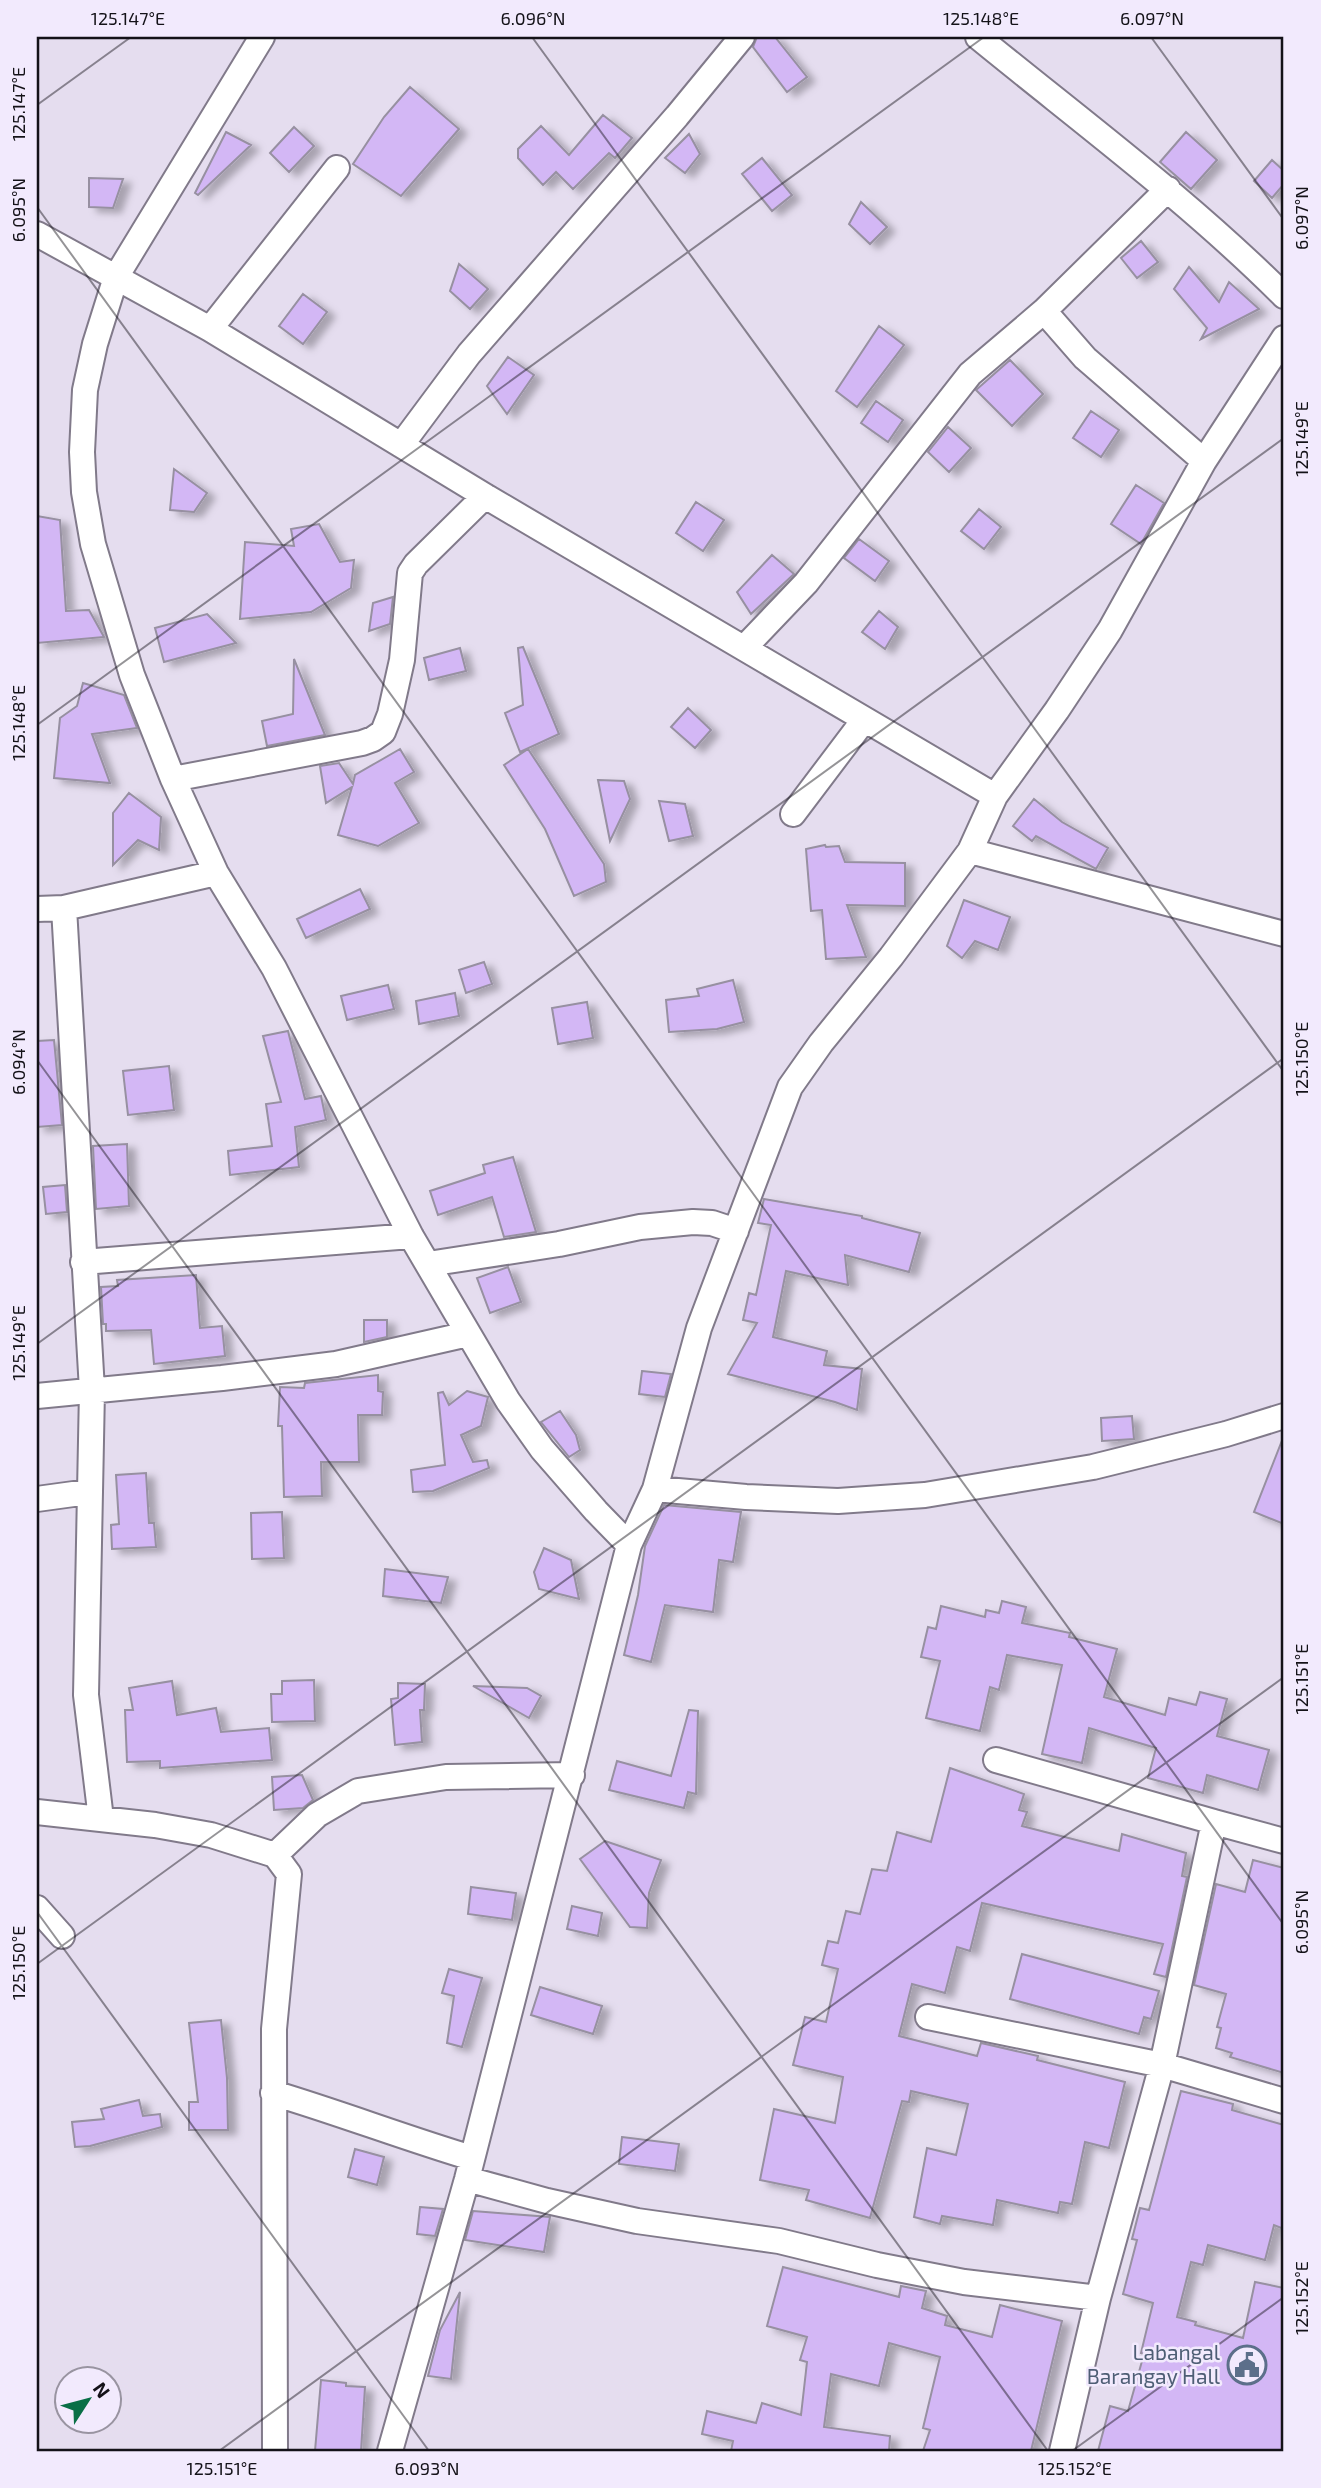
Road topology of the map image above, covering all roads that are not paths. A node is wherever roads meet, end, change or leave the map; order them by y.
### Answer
1 (262, 37) edge
2 (742, 37) edge
3 (978, 37) edge
4 (337, 169) dead end
5 (1168, 189) junction
6 (37, 234) edge
7 (116, 277) junction
8 (1284, 296) edge
9 (1044, 311) junction
10 (210, 329) junction
11 (1284, 338) edge
12 (402, 444) junction
13 (1204, 461) junction
14 (485, 496) junction
15 (744, 648) junction
16 (864, 720) junction
17 (173, 779) junction
18 (995, 796) junction
19 (793, 814) dead end
20 (970, 851) junction
21 (216, 873) junction
22 (64, 908) junction
23 (37, 909) edge
24 (1284, 934) edge
25 (736, 1231) junction
26 (411, 1236) junction
27 (83, 1262) junction
28 (428, 1264) junction
29 (468, 1334) junction
30 (92, 1390) junction
31 (37, 1395) edge
32 (1284, 1416) edge
33 (655, 1489) junction
34 (88, 1492) junction
35 (37, 1499) edge
36 (629, 1545) junction
37 (996, 1760) dead end
38 (572, 1775) junction
39 (37, 1812) edge
40 (102, 1819) junction
41 (1214, 1822) junction
42 (1284, 1841) edge
43 (275, 1855) junction
44 (37, 1908) edge
45 (62, 1936) dead end
46 (928, 2017) dead end
47 (1162, 2065) junction
48 (273, 2093) junction
49 (1284, 2101) edge
50 (470, 2169) junction
51 (1098, 2298) junction
52 (275, 2451) edge
53 (390, 2451) edge
54 (1062, 2451) edge

1 - 7 street
2 - 12 street
3 - 5 street
4 - 10 street
5 - 8 street
5 - 9 street
6 - 7 street
7 - 10 street
7 - 17 street
9 - 13 street
9 - 15 street
10 - 12 street
11 - 13 street
12 - 14 street
13 - 18 street
14 - 15 street
14 - 17 street
15 - 16 street
16 - 18 street
16 - 19 street
17 - 21 street
18 - 20 street
20 - 24 street
20 - 25 street
21 - 22 street
21 - 26 street
22 - 23 street
22 - 27 street
25 - 28 street
25 - 33 street
26 - 27 street
26 - 28 street
27 - 30 street
28 - 29 street
29 - 30 street
29 - 36 street
30 - 31 street
30 - 34 street
32 - 33 street
33 - 36 street
34 - 35 street
34 - 40 street
36 - 38 street
37 - 41 street
38 - 43 street
38 - 50 street
39 - 40 street
40 - 43 street
41 - 42 street
41 - 47 street
43 - 48 street
44 - 45 street
46 - 47 street
47 - 49 street
47 - 51 street
48 - 50 street
48 - 52 street
50 - 51 street
50 - 53 street
51 - 54 street

